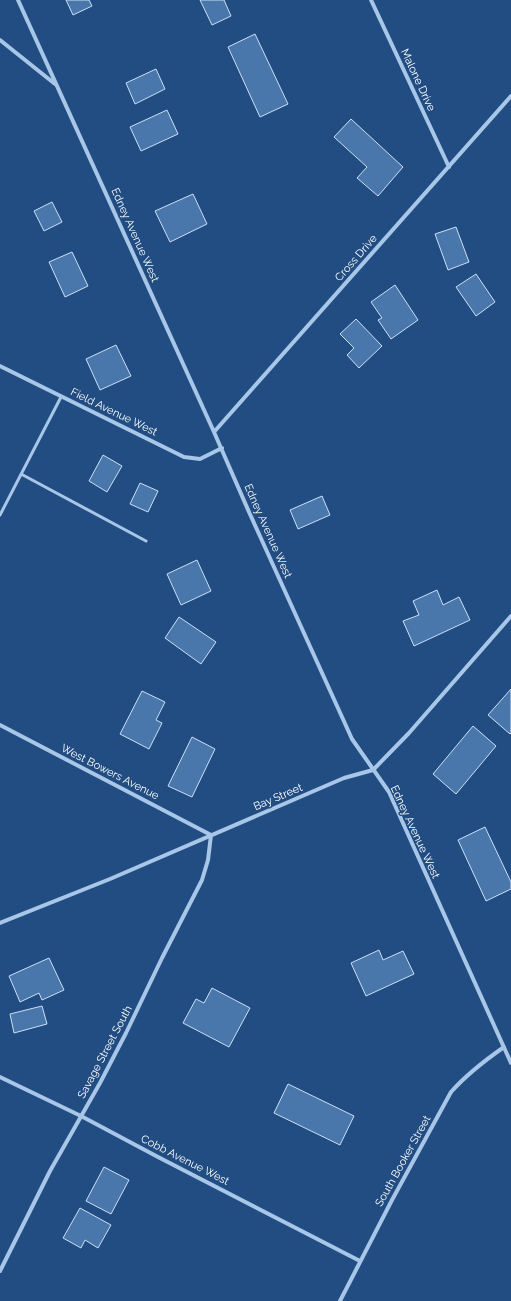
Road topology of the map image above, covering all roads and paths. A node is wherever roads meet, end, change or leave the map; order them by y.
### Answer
1 (18, 0) edge
2 (371, 0) edge
3 (0, 40) edge
4 (57, 86) junction
5 (511, 96) edge
6 (449, 167) junction
7 (0, 366) edge
8 (61, 396) junction
9 (214, 432) junction
10 (222, 448) junction
11 (21, 474) junction
12 (0, 515) edge
13 (146, 541) dead end
14 (511, 616) edge
15 (0, 725) edge
16 (374, 770) junction
17 (211, 835) junction
18 (0, 923) edge
19 (504, 1047) junction
20 (511, 1064) edge
21 (0, 1077) edge
22 (81, 1116) junction
23 (360, 1260) junction
24 (0, 1271) edge
25 (340, 1301) edge

1 - 4 street, Edney Avenue West
2 - 6 street, Malone Drive
3 - 4 street
4 - 9 street, Edney Avenue West
5 - 6 street, Cross Drive
6 - 9 street, Cross Drive
7 - 8 street, Field Avenue West
8 - 10 street, Field Avenue West
8 - 11 lane
9 - 10 street, Edney Avenue West
10 - 16 street, Edney Avenue West
11 - 12 lane
11 - 13 lane
14 - 16 street
15 - 17 street, West Bowers Avenue
16 - 17 street, Bay Street
16 - 19 street, Edney Avenue West
17 - 18 street, Bay Street
17 - 22 street, Savage Street South
19 - 20 street, Edney Avenue West
19 - 23 street, South Booker Street
21 - 22 street, Cobb Avenue West
22 - 23 street, Cobb Avenue West
22 - 24 street, Savage Street South
23 - 25 street, South Booker Street

